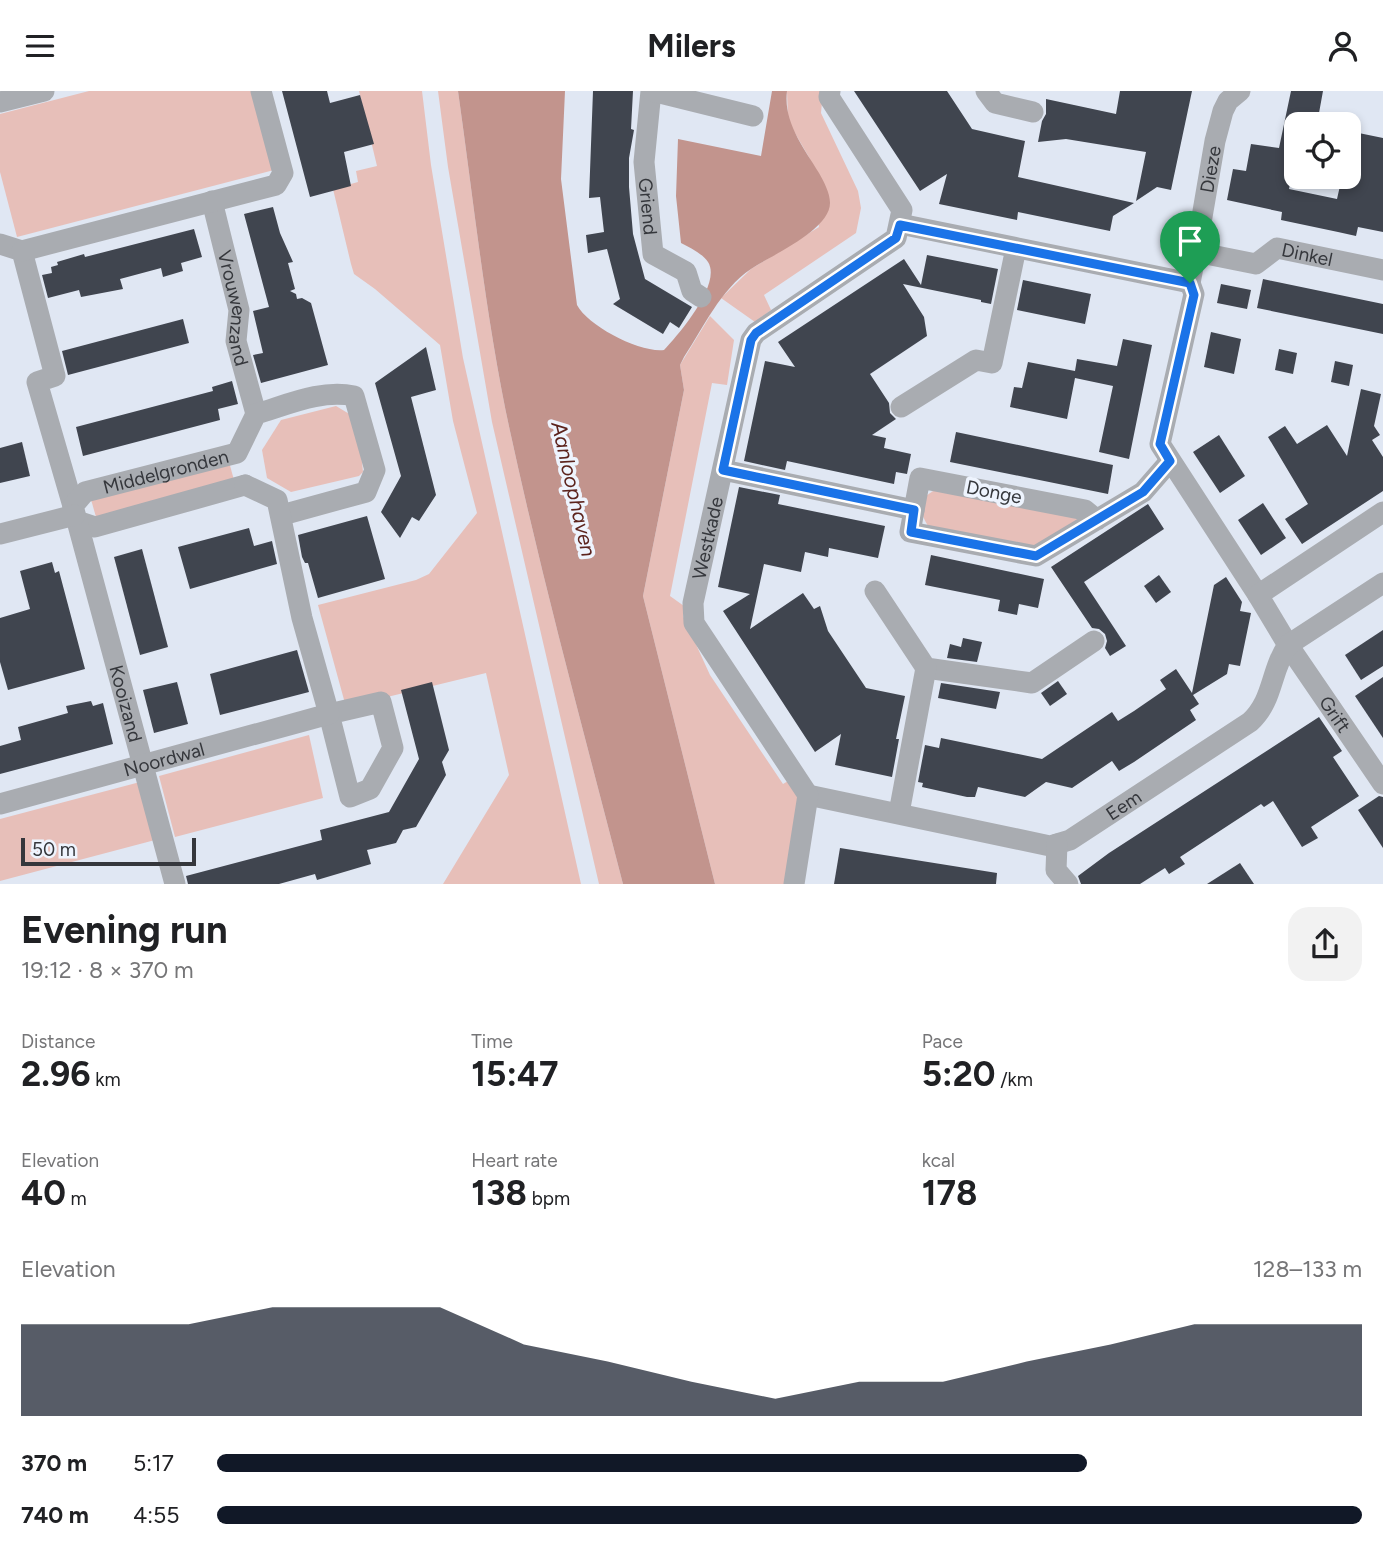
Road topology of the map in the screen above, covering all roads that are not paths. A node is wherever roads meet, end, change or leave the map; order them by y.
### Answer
1 (44, 91) edge
2 (261, 91) edge
3 (651, 91) edge
4 (830, 91) edge
5 (986, 91) edge
6 (1238, 91) edge
7 (0, 102) edge
8 (1033, 112) dead end
9 (753, 116) dead end
10 (212, 201) junction
11 (900, 225) junction
12 (0, 244) edge
13 (1016, 248) junction
14 (22, 251) junction
15 (1196, 252) junction
16 (1383, 270) edge
17 (1190, 283) junction
18 (701, 297) dead end
19 (901, 407) dead end
20 (256, 414) junction
21 (237, 453) junction
22 (1170, 461) junction
23 (723, 470) junction
24 (245, 485) junction
25 (914, 510) junction
26 (1383, 512) edge
27 (75, 514) junction
28 (282, 515) junction
29 (1097, 520) junction
30 (0, 534) edge
31 (1383, 583) edge
32 (875, 591) dead end
33 (1258, 595) junction
34 (1094, 641) dead end
35 (1288, 645) junction
36 (926, 668) junction
37 (142, 764) junction
38 (1383, 784) edge
39 (808, 795) junction
40 (0, 804) edge
41 (899, 813) junction
42 (1057, 844) junction
43 (175, 884) edge
44 (794, 884) edge
45 (1068, 884) edge

1 - 7 street
2 - 10 street
3 - 9 street, Griend
3 - 18 street, Griend
4 - 11 street
5 - 8 street
6 - 15 street, Dieze
10 - 14 street
10 - 20 street, Vrouwenzand
11 - 13 street
11 - 23 street, Westkade
12 - 14 street
13 - 17 street
13 - 19 street
14 - 27 street, Kooizand
15 - 16 street, Dinkel
15 - 17 street
17 - 22 street
20 - 21 street, Middelgronden
20 - 28 street
21 - 24 street
21 - 27 street, Middelgronden
22 - 29 street
22 - 33 street
23 - 25 street
23 - 39 street, Westkade
24 - 27 street, Middelgronden
24 - 28 street
25 - 29 street, Donge
25 - 29 street
26 - 33 street
27 - 30 street, Middelgronden
27 - 37 street, Kooizand
28 - 37 street, Noordwal
31 - 35 street
32 - 36 street
33 - 35 street
34 - 36 street
35 - 38 street, Grift
35 - 42 street, Eem
36 - 41 street
37 - 40 street, Noordwal
37 - 43 street, Kooizand
39 - 41 street
39 - 44 street
41 - 42 street
42 - 45 street

